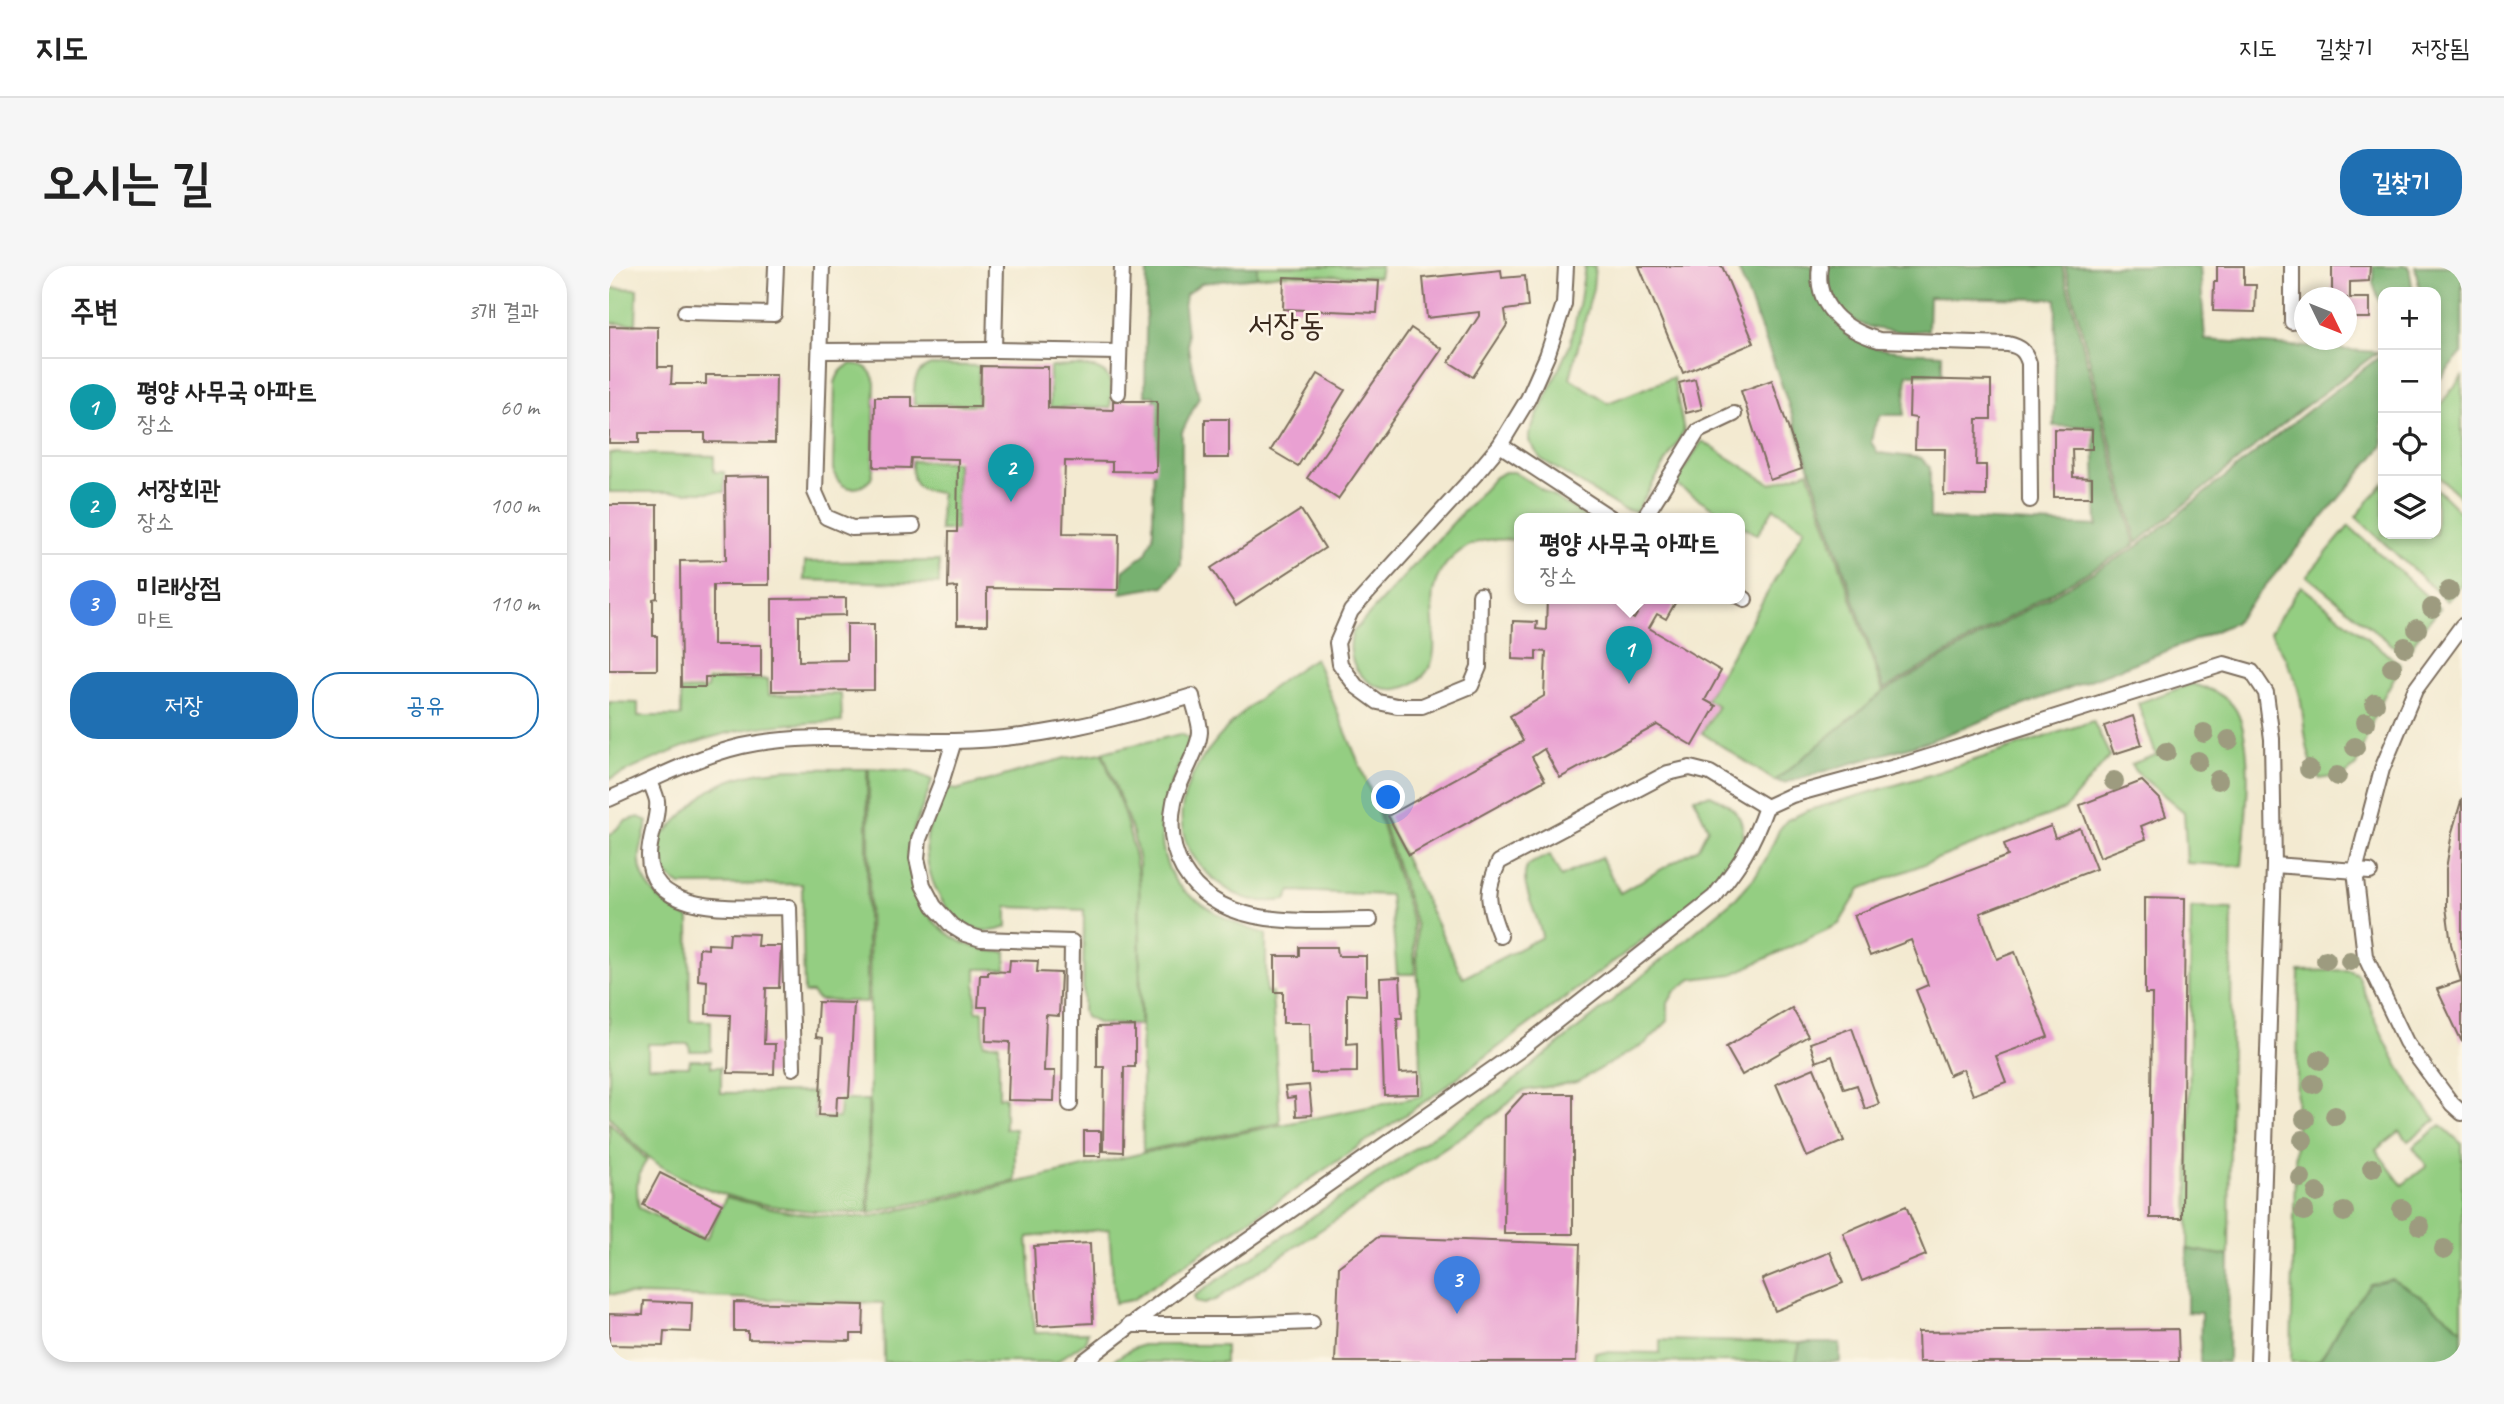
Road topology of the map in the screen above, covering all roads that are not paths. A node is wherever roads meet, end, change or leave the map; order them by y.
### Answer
1 (776, 266) edge
2 (822, 266) edge
3 (996, 266) edge
4 (1122, 266) edge
5 (1566, 266) edge
6 (1820, 266) edge
7 (2292, 266) edge
8 (685, 312) dead end
9 (2292, 322) dead end
10 (994, 350) junction
11 (820, 351) junction
12 (1119, 352) junction
13 (1118, 393) dead end
14 (1734, 414) dead end
15 (1500, 445) junction
16 (2030, 500) dead end
17 (1603, 513) edge
18 (1647, 513) edge
19 (913, 526) dead end
20 (1480, 595) dead end
21 (2462, 626) edge
22 (954, 741) junction
23 (650, 781) junction
24 (609, 799) edge
25 (1766, 807) junction
26 (2274, 865) junction
27 (2363, 872) junction
28 (1370, 920) dead end
29 (1500, 936) dead end
30 (793, 1068) dead end
31 (1070, 1104) dead end
32 (2462, 1113) edge
33 (1312, 1322) dead end
34 (1129, 1325) junction
35 (1083, 1362) edge
36 (2258, 1362) edge

1 - 8 lane
2 - 11 lane
3 - 10 lane
4 - 12 lane
5 - 15 lane
6 - 16 lane
7 - 9 lane
10 - 11 lane
10 - 12 lane
11 - 19 lane
12 - 13 lane
14 - 18 lane
15 - 17 lane
15 - 20 lane
21 - 27 lane
22 - 23 lane
22 - 28 lane
22 - 31 lane
23 - 24 lane
23 - 30 lane
25 - 26 lane
25 - 29 lane
25 - 34 lane
26 - 27 lane
26 - 36 lane
27 - 32 lane
33 - 34 lane
34 - 35 lane

